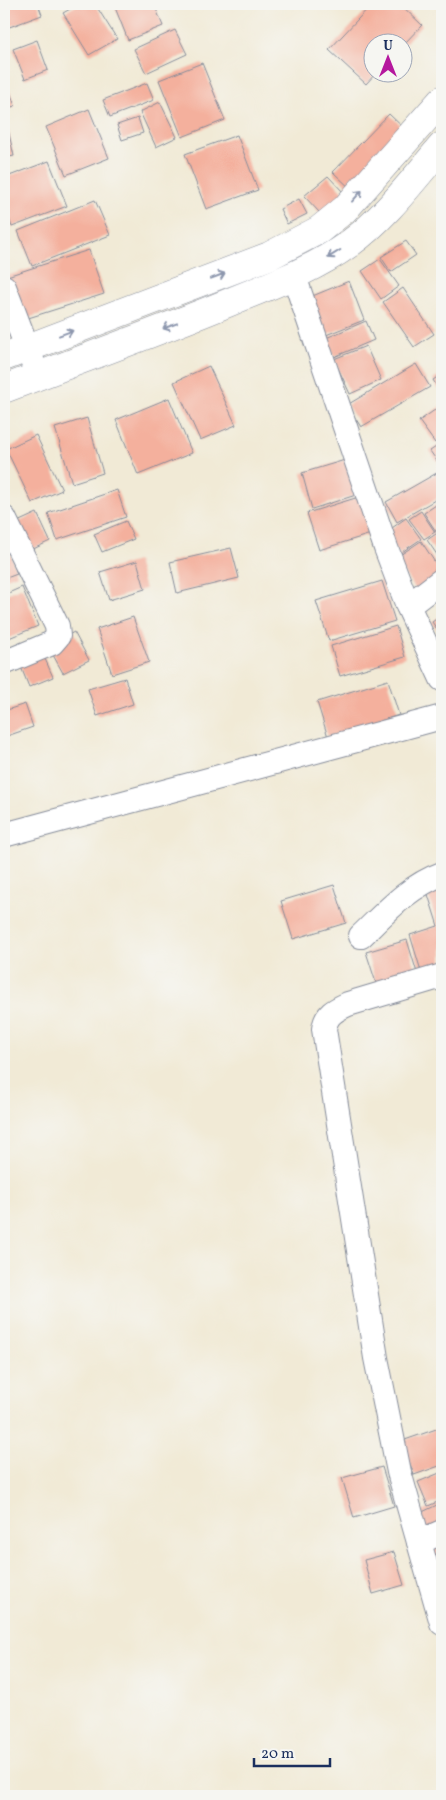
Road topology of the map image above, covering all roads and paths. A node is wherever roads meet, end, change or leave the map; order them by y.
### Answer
1 (442, 100) edge
2 (442, 146) edge
3 (294, 276) junction
4 (4, 287) edge
5 (15, 352) edge
6 (38, 376) junction
7 (4, 389) edge
8 (4, 518) edge
9 (442, 580) edge
10 (408, 606) junction
11 (4, 663) edge
12 (442, 678) edge
13 (442, 716) edge
14 (4, 835) edge
15 (442, 874) edge
16 (362, 936) dead end
17 (442, 976) edge
18 (442, 1532) edge
19 (418, 1542) junction
20 (442, 1623) edge

5 -> 1 main road
2 -> 3 main road
3 -> 6 main road
3 - 10 street
4 - 5 street
5 - 6 street
6 - 7 main road
8 - 11 street
9 - 10 street
10 - 12 street
13 - 14 street
15 - 16 street
17 - 19 street
18 - 19 street
19 - 20 street

